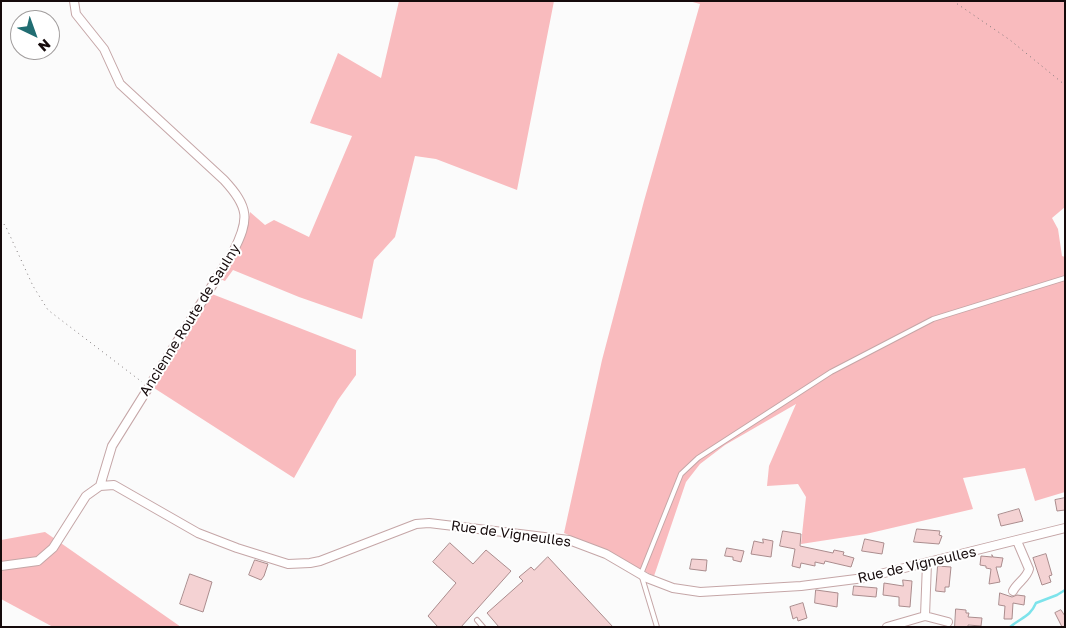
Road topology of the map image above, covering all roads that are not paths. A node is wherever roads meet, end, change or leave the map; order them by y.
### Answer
1 (74, 1) edge
2 (1065, 278) edge
3 (100, 486) junction
4 (1065, 528) edge
5 (1017, 541) junction
6 (927, 563) junction
7 (1, 566) edge
8 (641, 574) junction
9 (1013, 591) dead end
10 (925, 616) junction
11 (477, 620) dead end
12 (948, 622) dead end
13 (483, 627) edge
14 (657, 627) edge
15 (887, 627) edge

1 - 3 street, Ancienne Route de Saulny
2 - 8 lane
3 - 7 street
3 - 8 street, Rue de Vigneulles
4 - 5 street, Rue de Vigneulles
5 - 6 street, Rue de Vigneulles
5 - 9 street
6 - 8 street, Rue de Vigneulles
6 - 10 street
8 - 14 lane
10 - 12 street
10 - 15 street
11 - 13 lane

